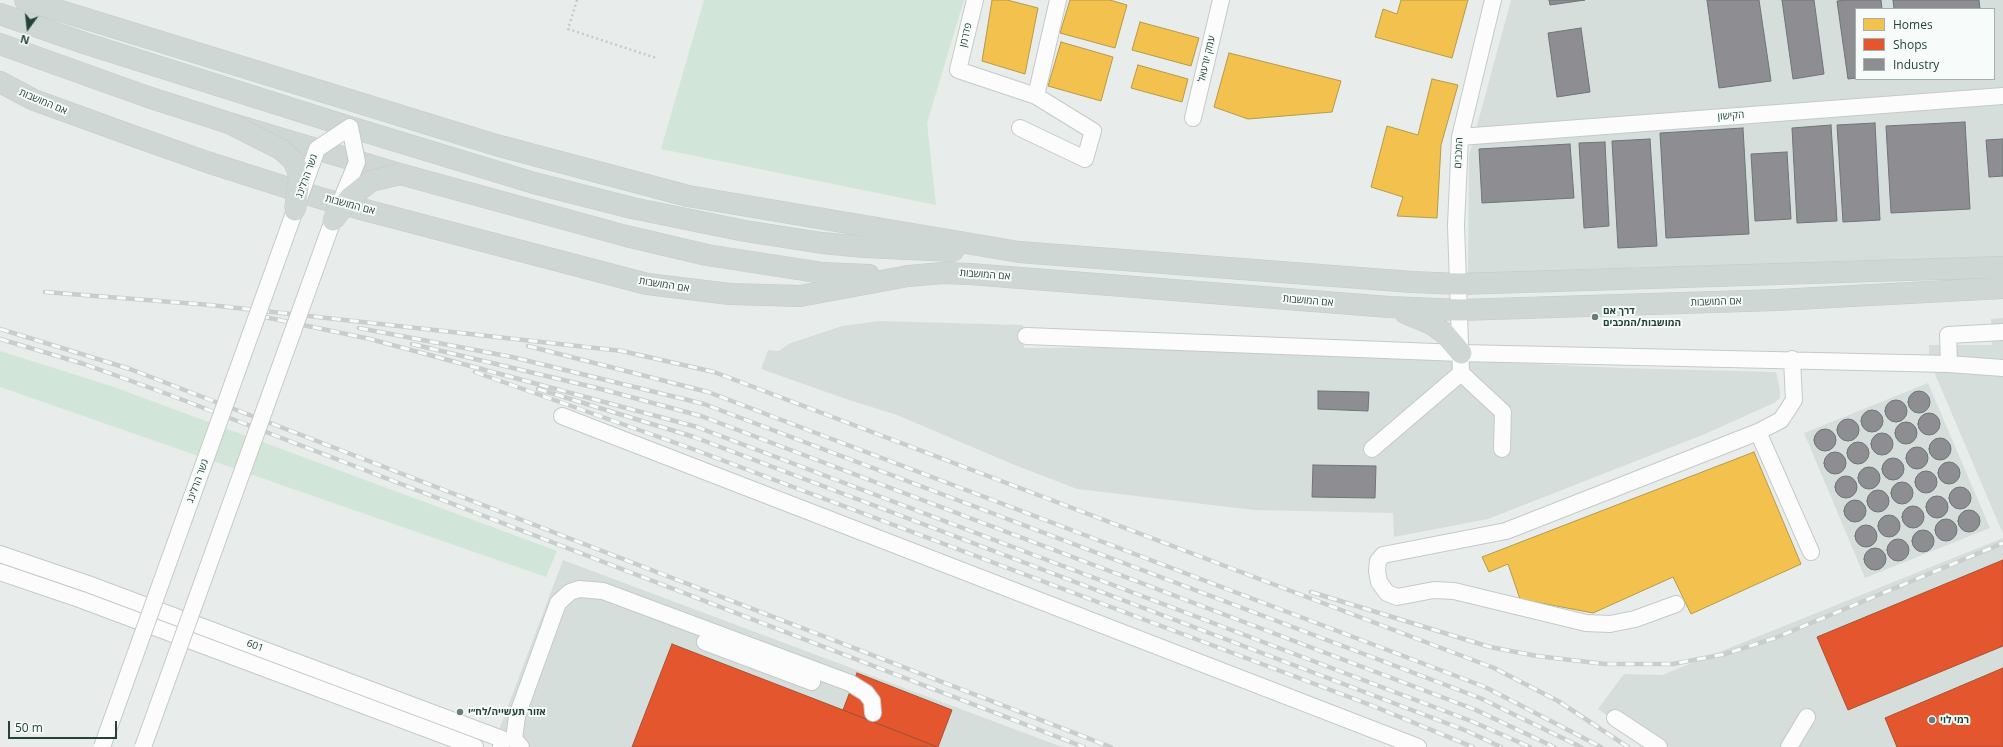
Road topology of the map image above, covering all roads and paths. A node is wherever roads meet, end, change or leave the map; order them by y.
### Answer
1 (25, 0) edge
2 (577, 0) edge
3 (975, 0) edge
4 (1058, 0) edge
5 (1221, 0) edge
6 (1493, 0) edge
7 (0, 14) edge
8 (0, 44) edge
9 (656, 58) dead end
10 (0, 82) edge
11 (1036, 96) junction
12 (2003, 96) edge
13 (1193, 118) dead end
14 (229, 123) junction
15 (350, 127) junction
16 (1020, 128) dead end
17 (1460, 137) junction
18 (317, 150) junction
19 (357, 162) junction
20 (400, 174) junction
21 (295, 210) junction
22 (334, 220) junction
23 (1019, 252) junction
24 (2003, 267) edge
25 (908, 276) junction
26 (1459, 284) junction
27 (2003, 288) edge
28 (1390, 308) junction
29 (1460, 310) junction
30 (2003, 332) edge
31 (1026, 336) dead end
32 (1792, 359) junction
33 (1461, 363) junction
34 (1949, 364) junction
35 (2003, 368) edge
36 (562, 416) dead end
37 (1758, 432) junction
38 (1372, 449) dead end
39 (1502, 449) dead end
40 (1811, 552) dead end
41 (0, 554) edge
42 (0, 572) edge
43 (1676, 604) dead end
44 (684, 622) junction
45 (812, 682) dead end
46 (873, 713) dead end
47 (1807, 717) dead end
48 (1615, 718) dead end
49 (102, 747) edge
50 (144, 747) edge
51 (475, 747) edge
52 (501, 747) edge
53 (521, 747) edge
54 (1418, 747) edge
55 (1659, 747) edge
56 (1788, 747) edge

1 - 23 main road
2 - 9 path
3 - 11 street, פדרמן
4 - 11 street
5 - 13 street, עמק יזרעאל
6 - 17 street, המכבים
7 - 15 main road
8 - 14 main road
10 - 25 main road, אם המושבות
11 - 16 street
12 - 17 street, הקישון
14 - 18 main road, bridge
14 - 21 main road, bridge
15 - 18 street, גשר הרלינג, bridge
15 - 19 street, bridge
15 - 23 main road
17 - 26 street, המכבים
18 - 19 main road
18 - 21 street, גשר הרלינג, bridge
19 - 20 main road
19 - 22 street, bridge
20 - 22 main road, bridge
20 - 25 main road
21 - 49 street, גשר הרלינג, bridge
22 - 50 street, bridge
23 - 26 main road
24 - 26 main road
25 - 28 main road, אם המושבות
26 - 29 street, המכבים
27 - 29 main road, אם המושבות
28 - 29 main road, אם המושבות
28 - 33 main road
29 - 33 street, המכבים
30 - 34 street
31 - 33 street
32 - 33 street
32 - 34 street
32 - 37 street
33 - 38 street
33 - 39 street
34 - 35 street
36 - 54 street
37 - 40 street
37 - 43 street
41 - 52 street, 601
42 - 51 street, 601
44 - 45 street
44 - 46 street
44 - 53 street
47 - 56 street
48 - 55 street

